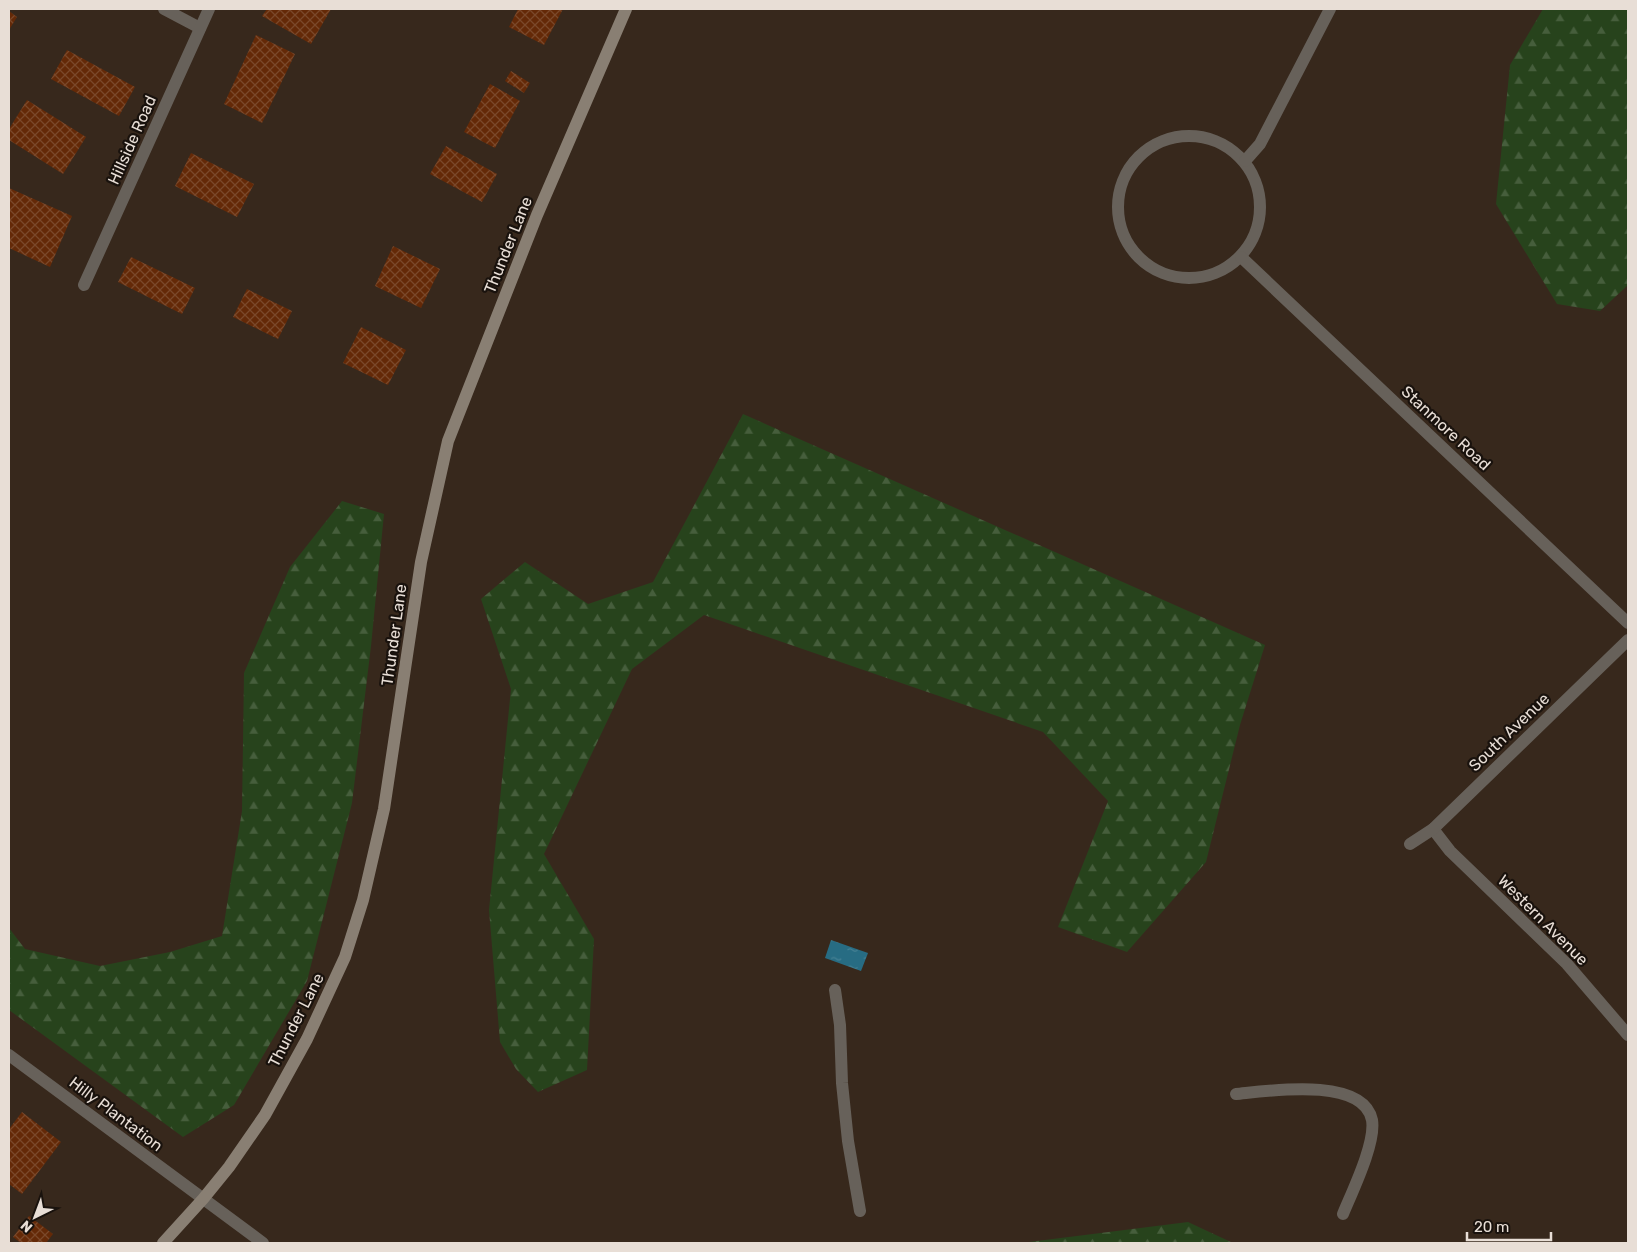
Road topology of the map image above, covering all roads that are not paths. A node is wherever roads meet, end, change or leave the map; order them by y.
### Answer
1 (164, 9) edge
2 (209, 9) edge
3 (626, 9) edge
4 (1330, 9) edge
5 (200, 28) junction
6 (1244, 161) junction
7 (1241, 257) junction
8 (84, 285) dead end
9 (1628, 623) edge
10 (1628, 640) edge
11 (1433, 829) junction
12 (1410, 844) dead end
13 (835, 990) dead end
14 (1628, 1035) edge
15 (9, 1055) edge
16 (1236, 1094) dead end
17 (202, 1199) junction
18 (860, 1211) dead end
19 (1343, 1214) dead end
20 (163, 1243) edge
21 (262, 1243) edge

1 - 5 street
2 - 5 street, Hillside Road
3 - 17 street, Thunder Lane
4 - 6 street
5 - 8 street, Hillside Road
6 - 7 street
6 - 7 street
7 - 9 street, Stanmore Road
10 - 11 street, South Avenue
11 - 12 street, South Avenue
11 - 14 street, Western Avenue
13 - 18 street
15 - 17 street, Hilly Plantation
16 - 19 street
17 - 20 street, Thunder Lane
17 - 21 street, Hilly Plantation

